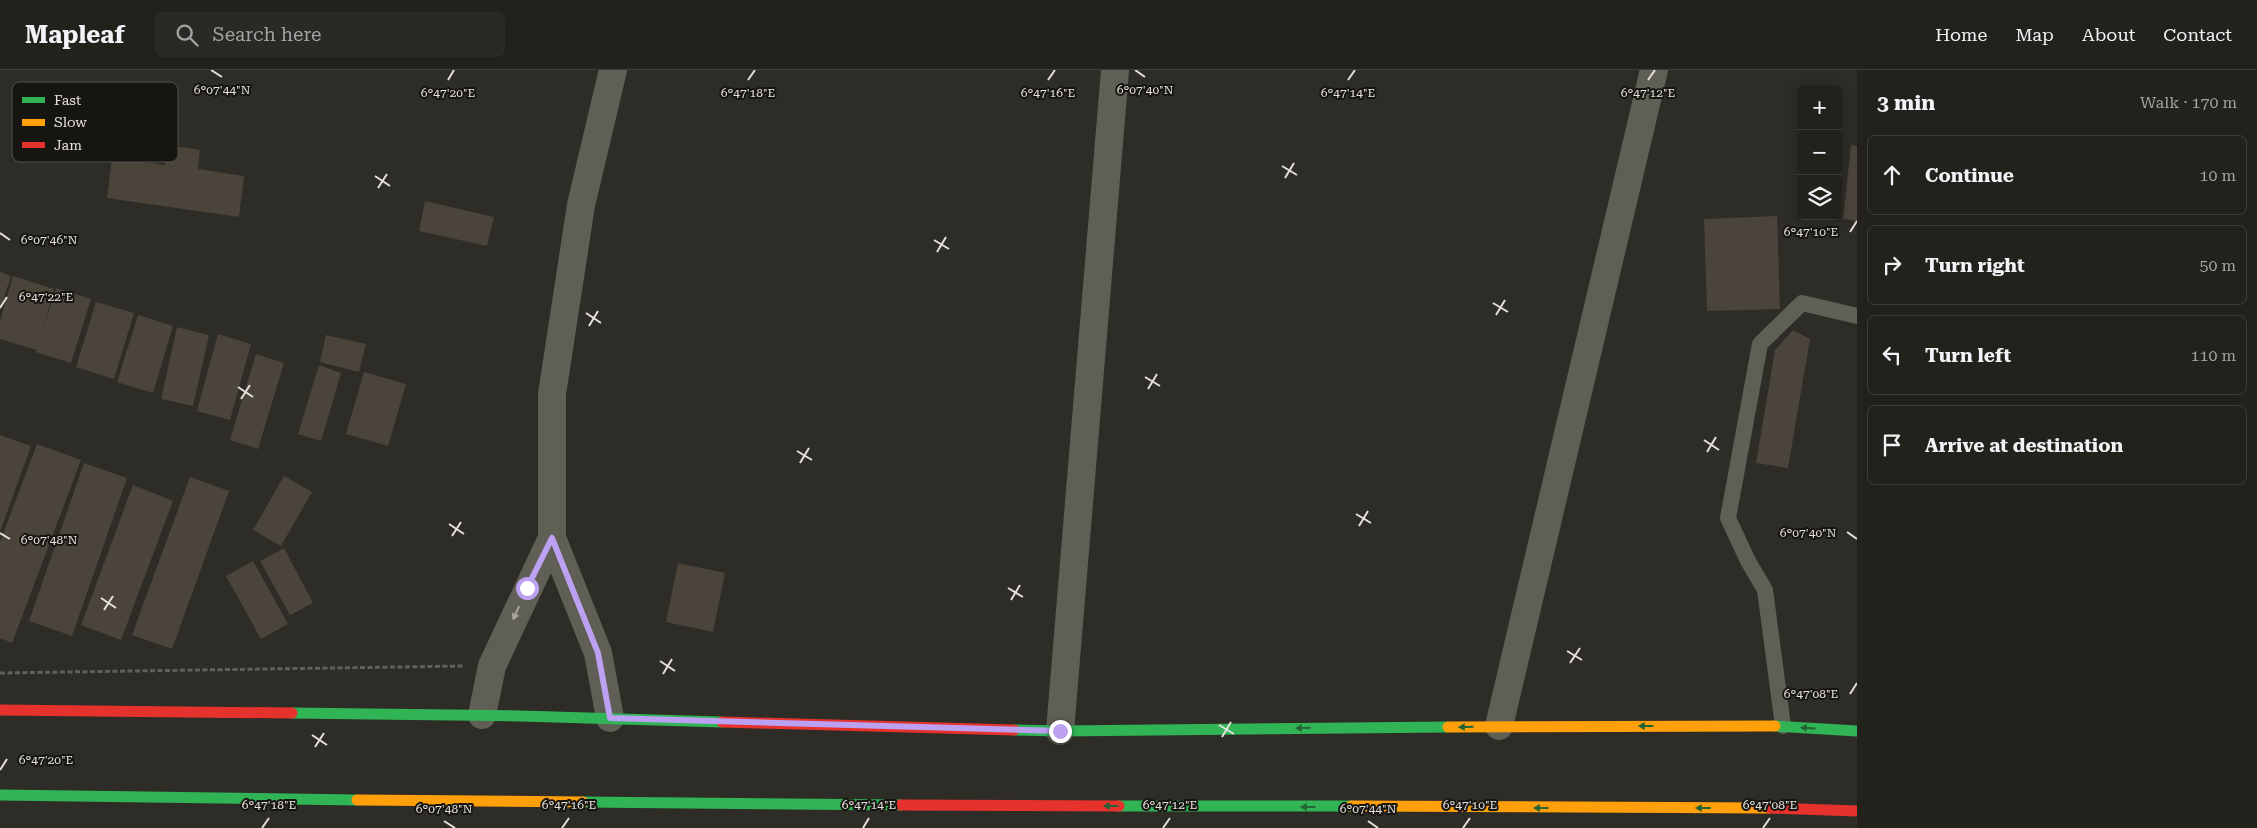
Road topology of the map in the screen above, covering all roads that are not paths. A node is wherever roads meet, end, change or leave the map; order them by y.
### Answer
1 (613, 70) edge
2 (1114, 70) edge
3 (1654, 70) edge
4 (1857, 316) edge
5 (552, 538) junction
6 (0, 710) edge
7 (482, 715) junction
8 (610, 718) junction
9 (1499, 726) junction
10 (1784, 726) junction
11 (1060, 731) junction
12 (1857, 731) edge
13 (0, 795) edge
14 (1857, 811) edge

1 - 5 street
2 - 11 street
3 - 9 street
4 - 10 lane
5 -> 7 street
5 - 8 street
6 - 7 main road
7 - 8 main road
8 - 11 main road
10 -> 9 main road
9 -> 11 main road
12 -> 10 main road
14 -> 13 main road

